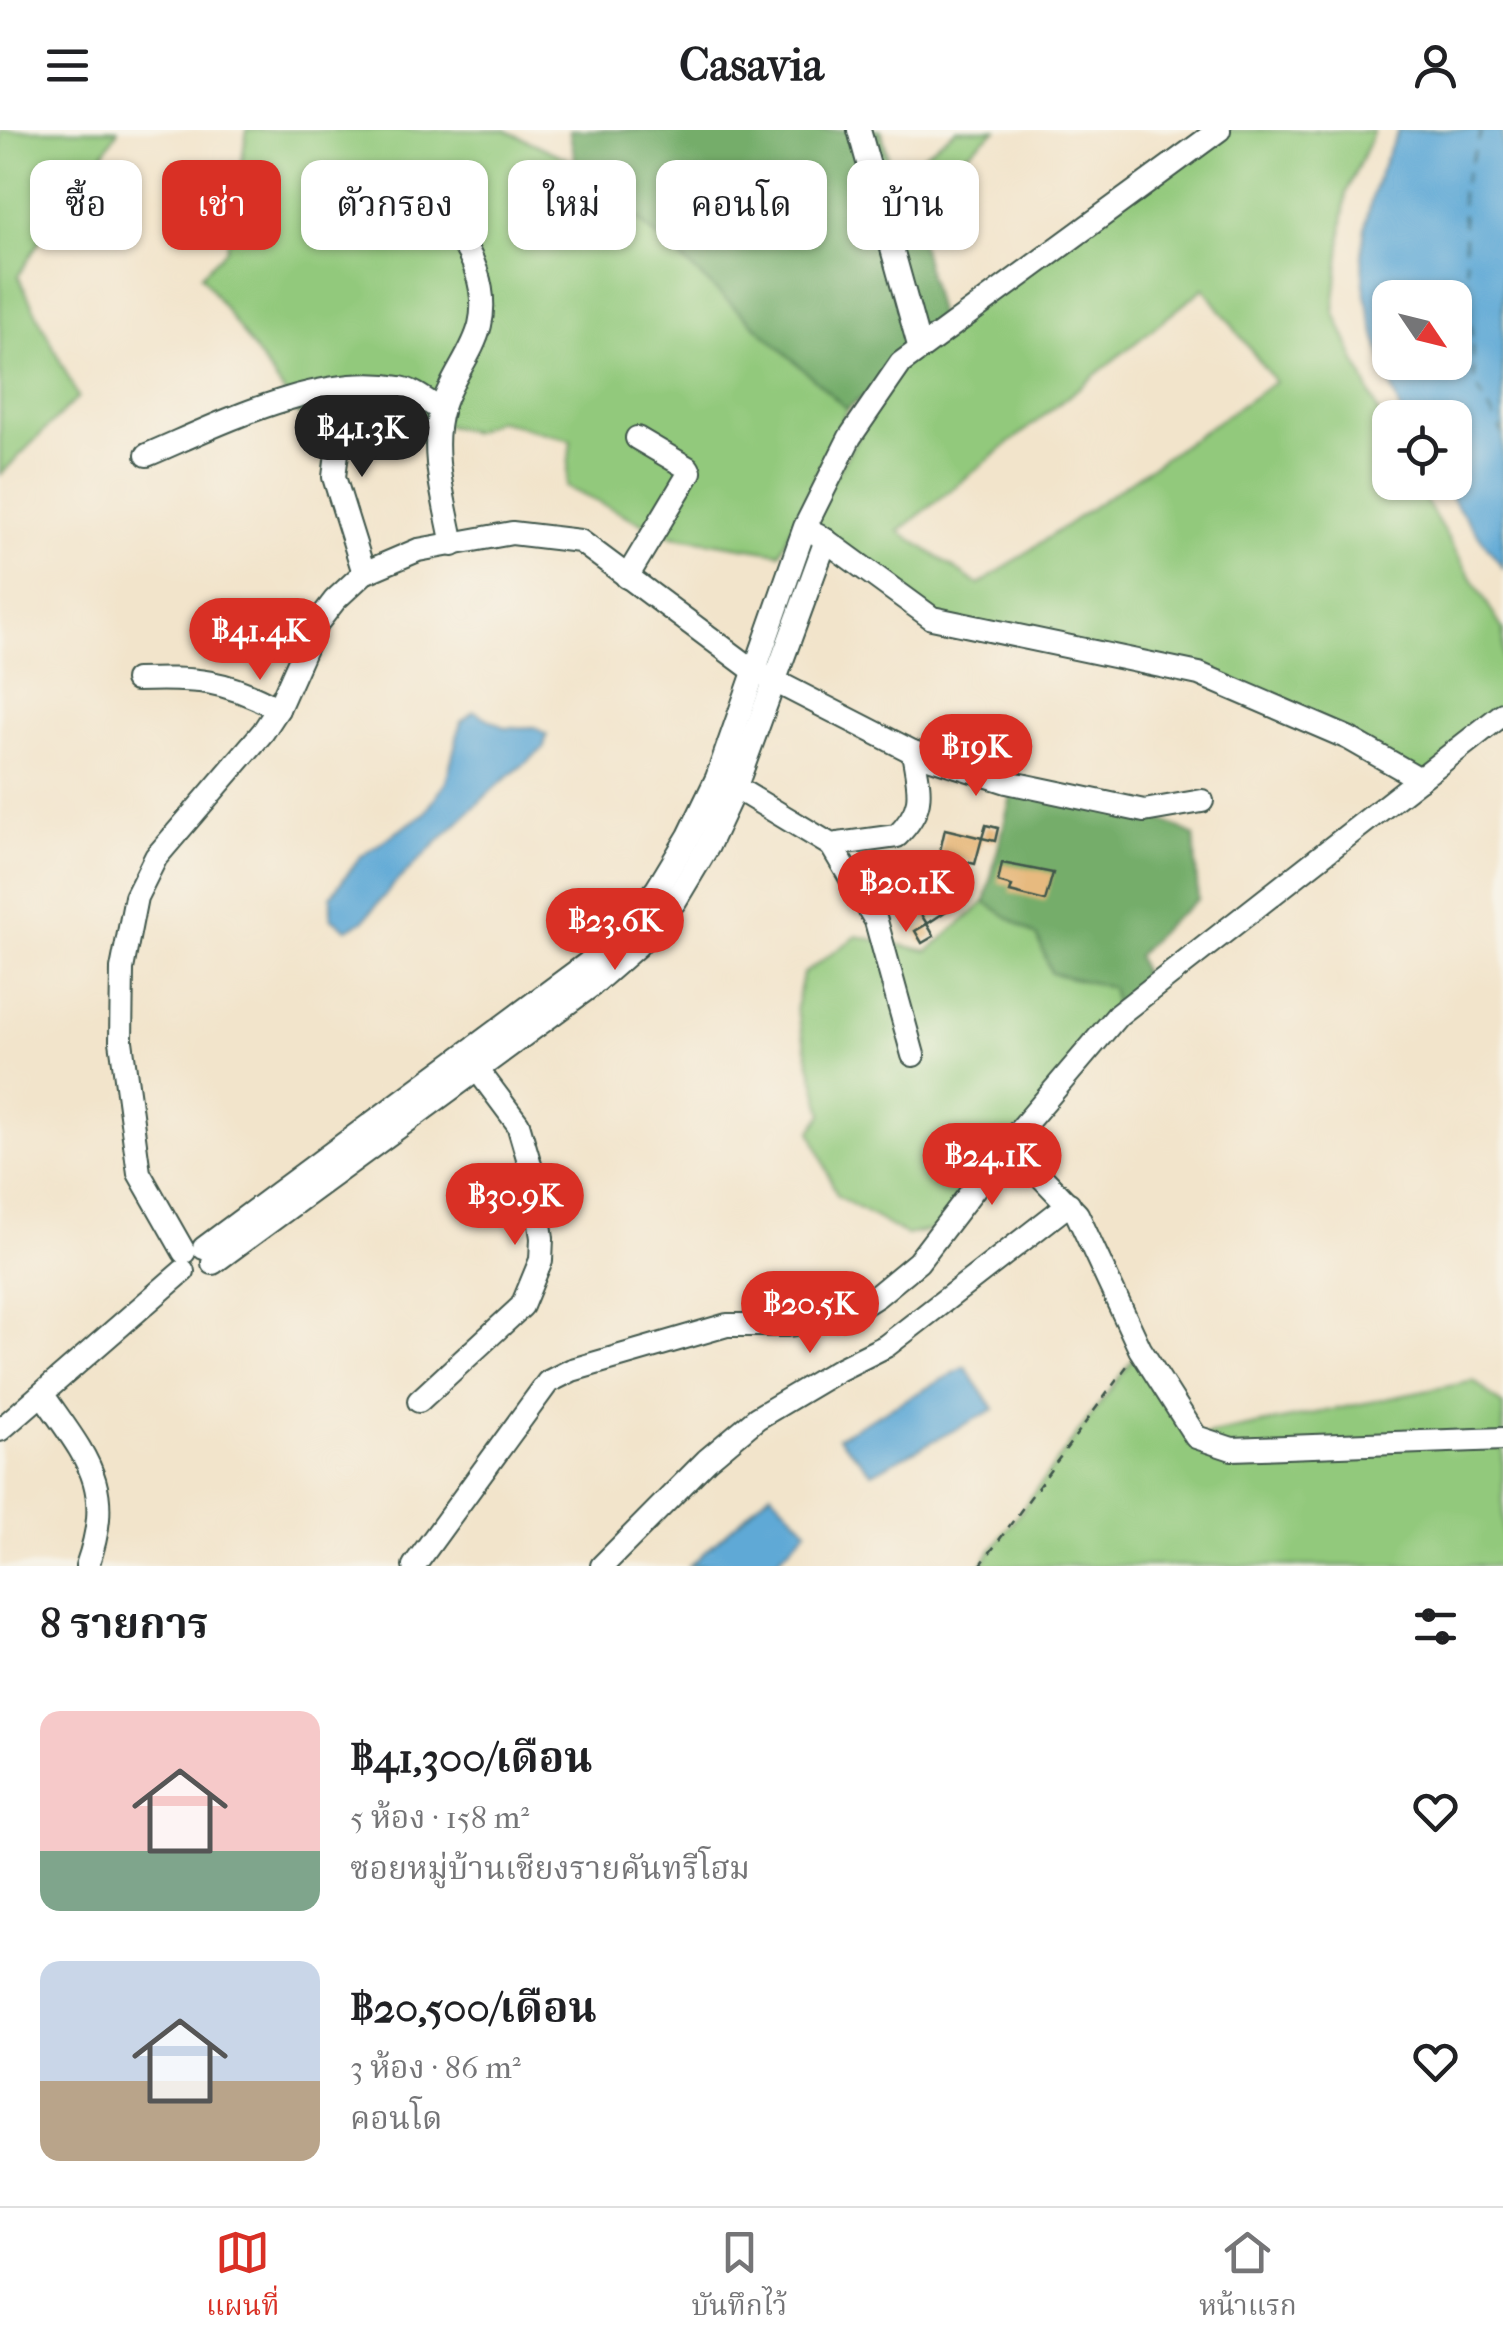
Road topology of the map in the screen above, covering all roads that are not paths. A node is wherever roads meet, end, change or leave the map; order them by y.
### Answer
1 (860, 130) edge
2 (1218, 130) edge
3 (466, 250) edge
4 (920, 349) junction
5 (345, 389) junction
6 (441, 410) junction
7 (637, 438) dead end
8 (147, 455) dead end
9 (805, 527) junction
10 (826, 540) junction
11 (453, 545) junction
12 (364, 573) junction
13 (627, 578) junction
14 (763, 675) junction
15 (136, 680) dead end
16 (278, 709) junction
17 (1503, 714) edge
18 (913, 752) junction
19 (1420, 778) junction
20 (727, 782) junction
21 (1202, 800) dead end
22 (831, 846) junction
23 (584, 978) junction
24 (912, 1055) dead end
25 (477, 1068) junction
26 (1009, 1142) junction
27 (342, 1156) junction
28 (1069, 1204) junction
29 (196, 1259) junction
30 (43, 1396) junction
31 (420, 1402) dead end
32 (0, 1430) edge
33 (1503, 1439) edge
34 (87, 1566) edge
35 (414, 1566) edge
36 (602, 1566) edge

1 - 4 street
2 - 4 street
3 - 6 street
4 - 9 street
5 - 6 street
5 - 8 street
5 - 12 street
6 - 11 street
7 - 13 street
9 - 10 street
9 - 14 street
10 - 14 street
10 - 19 street
11 - 12 street
11 - 13 street
12 - 16 street
13 - 14 street
14 - 18 street
14 - 20 street
15 - 16 street
16 - 29 street
17 - 19 street
18 - 21 street
18 - 22 street
19 - 26 street
20 - 22 street
20 - 23 street
22 - 24 street
23 - 25 street
23 - 27 street
25 - 27 street
25 - 31 street
26 - 28 street
26 - 35 street
27 - 29 street
28 - 33 street
28 - 36 street
29 - 30 street
30 - 32 street
30 - 34 street

